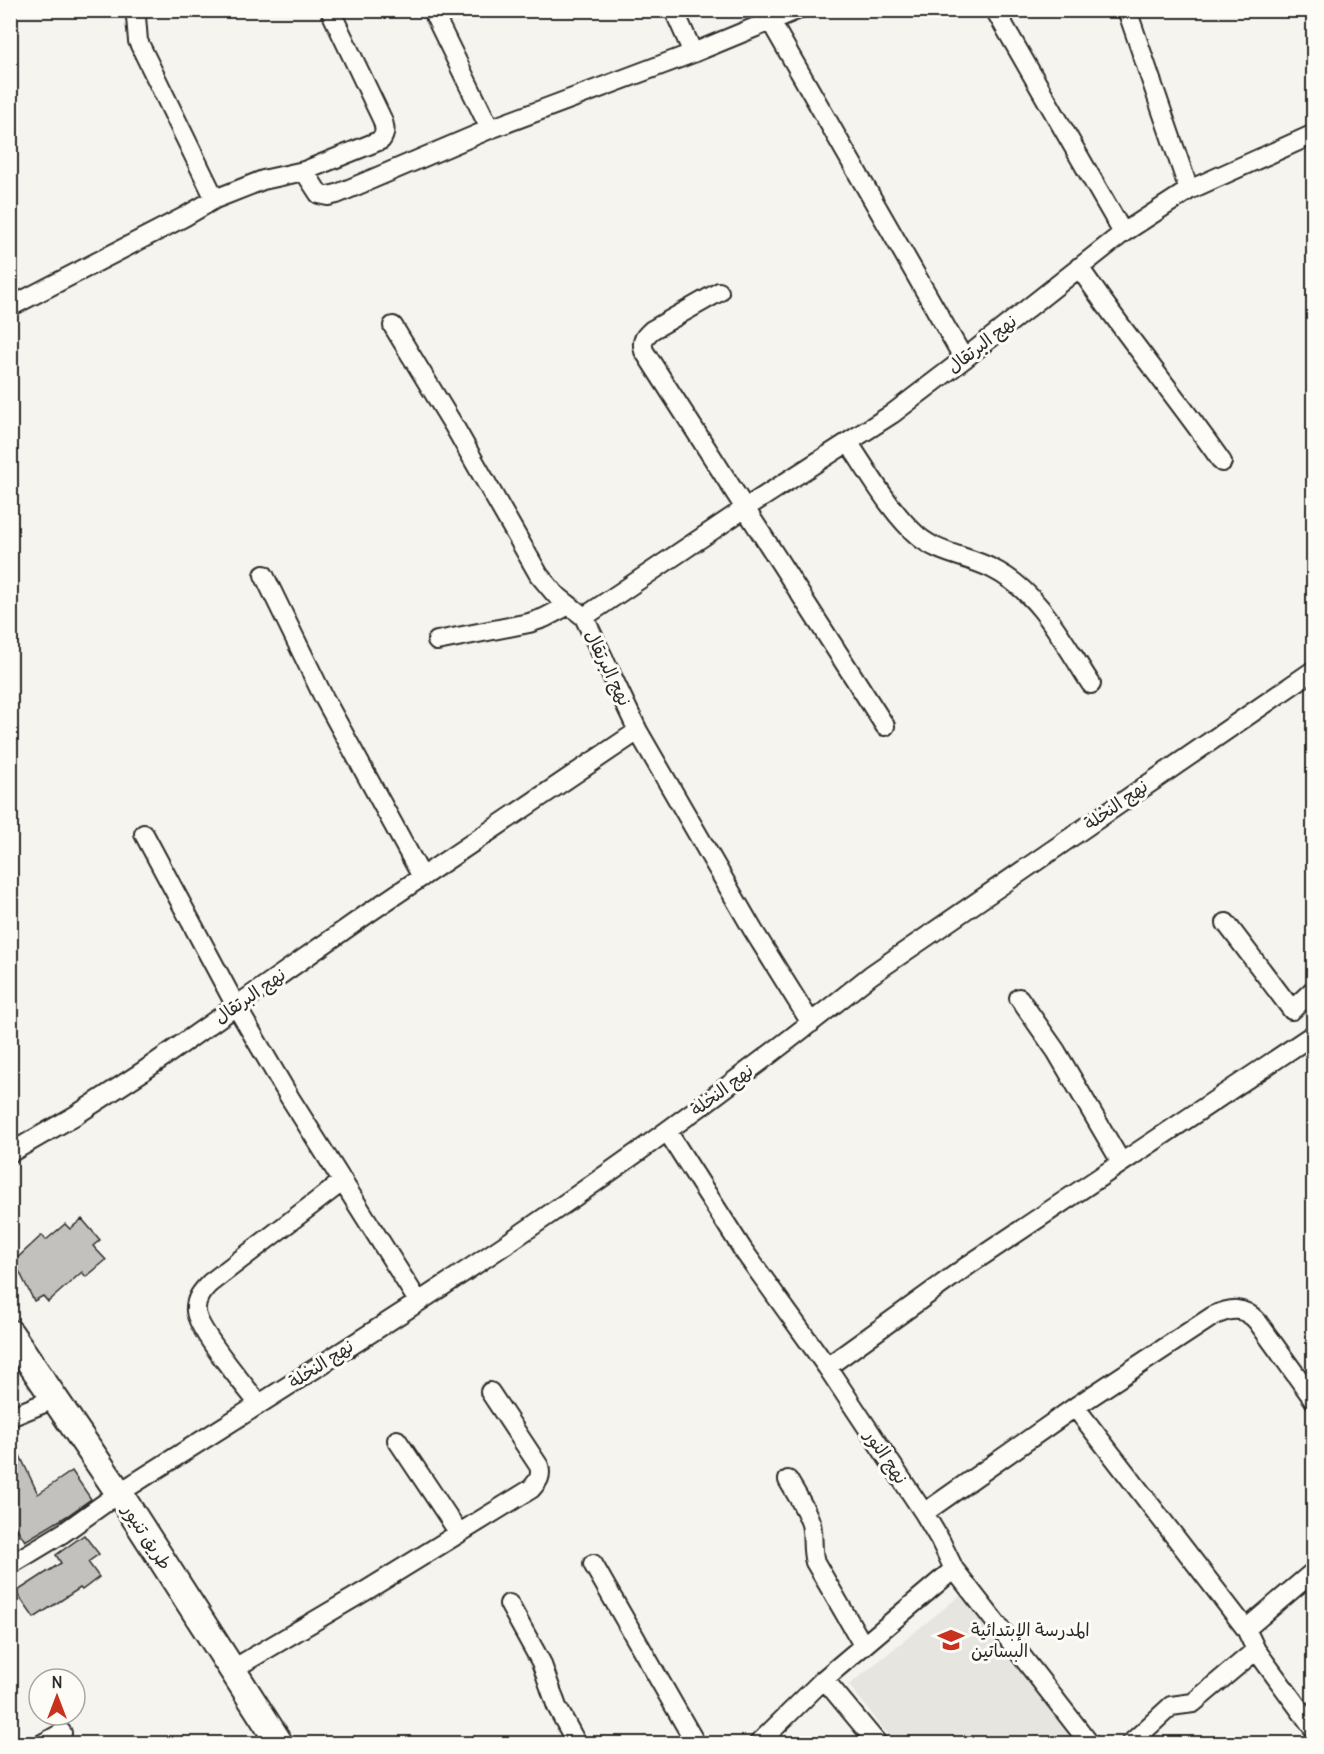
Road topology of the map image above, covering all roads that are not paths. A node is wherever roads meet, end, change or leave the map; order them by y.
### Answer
1 (133, 10) edge
2 (330, 10) edge
3 (432, 10) edge
4 (674, 10) edge
5 (797, 10) edge
6 (995, 10) edge
7 (1127, 10) edge
8 (770, 16) edge
9 (693, 53) junction
10 (490, 129) junction
11 (1314, 134) edge
12 (304, 171) junction
13 (1189, 190) junction
14 (215, 199) junction
15 (1123, 233) junction
16 (1079, 267) junction
17 (719, 292) dead end
18 (10, 307) edge
19 (393, 326) dead end
20 (964, 359) junction
21 (848, 442) junction
22 (1222, 462) dead end
23 (744, 509) junction
24 (264, 575) dead end
25 (569, 605) junction
26 (584, 617) junction
27 (437, 641) dead end
28 (1314, 670) edge
29 (1091, 684) dead end
30 (885, 726) dead end
31 (638, 731) junction
32 (144, 834) dead end
33 (422, 877) junction
34 (1226, 923) dead end
35 (1314, 988) edge
36 (1019, 998) dead end
37 (236, 1006) junction
38 (1292, 1010) junction
39 (811, 1023) junction
40 (1313, 1036) edge
41 (667, 1131) junction
42 (10, 1153) edge
43 (1121, 1162) junction
44 (343, 1181) junction
45 (418, 1301) junction
46 (10, 1333) edge
47 (827, 1367) junction
48 (490, 1392) dead end
49 (54, 1399) junction
50 (1314, 1400) edge
51 (259, 1404) junction
52 (1075, 1407) junction
53 (10, 1418) edge
54 (397, 1440) dead end
55 (788, 1480) dead end
56 (119, 1493) junction
57 (924, 1513) junction
58 (459, 1533) junction
59 (593, 1564) dead end
60 (10, 1565) edge
61 (954, 1569) junction
62 (1314, 1571) edge
63 (509, 1604) dead end
64 (1246, 1629) junction
65 (863, 1645) junction
66 (1256, 1650) junction
67 (233, 1669) junction
68 (824, 1679) junction
69 (1314, 1729) edge
70 (62, 1733) dead end
71 (42, 1743) edge
72 (280, 1743) edge
73 (577, 1743) edge
74 (696, 1743) edge
75 (758, 1743) edge
76 (878, 1743) edge
77 (1090, 1743) edge
78 (1130, 1743) edge

1 - 14 street
2 - 12 street
3 - 10 street
4 - 9 street
5 - 8 street
6 - 15 street
7 - 13 street
8 - 9 street
8 - 20 street
9 - 10 street
10 - 12 street
11 - 13 street, نهج البرتقال
12 - 14 street
13 - 15 street, نهج البرتقال
14 - 18 street
15 - 16 street, نهج البرتقال
16 - 20 street, نهج البرتقال
16 - 22 street
17 - 23 street
19 - 25 street
20 - 21 street, نهج البرتقال
21 - 23 street, نهج البرتقال
21 - 29 street
23 - 26 street, نهج البرتقال
23 - 30 street
24 - 33 street
25 - 26 street
25 - 27 street
26 - 31 street, نهج البرتقال
28 - 39 street, نهج النخلة
31 - 33 street, نهج البرتقال
31 - 39 street
32 - 37 street
33 - 37 street, نهج البرتقال
34 - 38 street
35 - 38 street
36 - 43 street
37 - 42 street, نهج البرتقال
37 - 44 street
38 - 40 street
39 - 41 street, نهج النخلة
40 - 43 street
41 - 45 street, نهج النخلة
41 - 47 street, نهج النور
43 - 47 street
44 - 45 street
44 - 51 street
45 - 51 street, نهج النخلة
46 - 49 main road, طريق تنيور
47 - 57 street, نهج النور
48 - 58 street
49 - 53 street
49 - 56 main road, طريق تنيور
50 - 52 street
51 - 56 street, نهج النخلة
52 - 57 street
52 - 64 street
54 - 58 street
55 - 65 street
56 - 60 street, نهج النخلة
56 - 67 main road, طريق تنيور
57 - 61 street, نهج النور
58 - 67 street
59 - 74 street
61 - 65 street
61 - 77 street, نهج النور
62 - 64 street
63 - 73 street
64 - 66 street
65 - 68 street
66 - 69 street
66 - 78 street
67 - 72 main road, طريق تنيور
68 - 75 street
68 - 76 street
70 - 71 street

